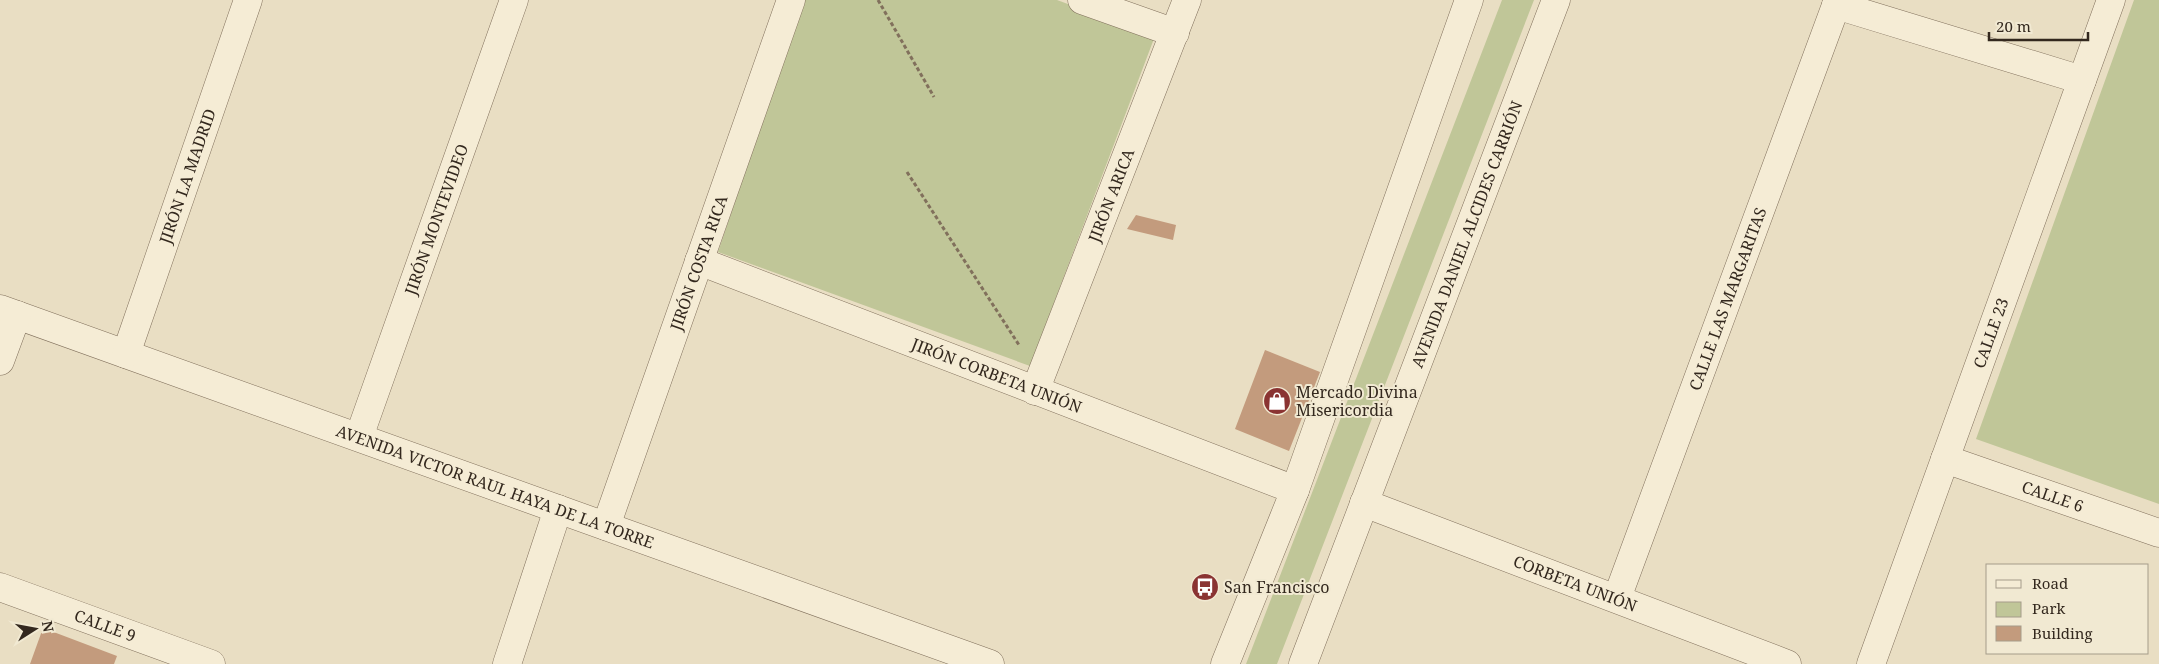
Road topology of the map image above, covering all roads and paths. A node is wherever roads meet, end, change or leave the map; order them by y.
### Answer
1 (248, 0) edge
2 (514, 0) edge
3 (791, 0) edge
4 (878, 0) edge
5 (1082, 0) edge
6 (1188, 0) edge
7 (1469, 0) edge
8 (1556, 0) edge
9 (2111, 0) edge
10 (1837, 3) edge
11 (1175, 33) junction
12 (2082, 80) junction
13 (934, 97) dead end
14 (907, 172) dead end
15 (699, 261) junction
16 (8, 312) edge
17 (126, 354) junction
18 (0, 361) edge
19 (1035, 391) junction
20 (358, 437) junction
21 (1945, 459) junction
22 (1295, 490) junction
23 (1364, 503) junction
24 (558, 509) junction
25 (606, 526) junction
26 (2159, 533) edge
27 (0, 587) edge
28 (1617, 598) junction
29 (172, 657) edge
30 (211, 664) edge
31 (507, 664) edge
32 (990, 664) edge
33 (1225, 664) edge
34 (1303, 664) edge
35 (1787, 664) edge
36 (1871, 664) edge

1 - 17 street, JIRÓN LA MADRID
2 - 20 street, JIRÓN MONTEVIDEO
3 - 15 street, JIRÓN COSTA RICA
4 - 13 path
5 - 11 street
6 - 11 street, JIRÓN ARICA
7 - 22 street
8 - 23 street, AVENIDA DANIEL ALCIDES CARRIÓN
9 - 12 street, CALLE 23
10 - 12 street
10 - 28 street, CALLE LAS MARGARITAS
11 - 19 street, JIRÓN ARICA
12 - 21 street, CALLE 23
14 - 19 path
15 - 19 street, JIRÓN CORBETA UNIÓN
15 - 25 street, JIRÓN COSTA RICA
16 - 17 street, AVENIDA VICTOR RAUL HAYA DE LA TORRE
16 - 18 street
17 - 20 street, AVENIDA VICTOR RAUL HAYA DE LA TORRE
19 - 22 street, JIRÓN CORBETA UNIÓN
20 - 24 street, AVENIDA VICTOR RAUL HAYA DE LA TORRE
21 - 26 street, CALLE 6
21 - 36 street, CALLE 23
22 - 33 street
23 - 28 street, CORBETA UNIÓN
23 - 34 street, AVENIDA DANIEL ALCIDES CARRIÓN
24 - 25 street, AVENIDA VICTOR RAUL HAYA DE LA TORRE
24 - 31 street
25 - 32 street, AVENIDA VICTOR RAUL HAYA DE LA TORRE
27 - 29 street, CALLE 9
28 - 35 street, CORBETA UNIÓN
29 - 30 street, CALLE 9

